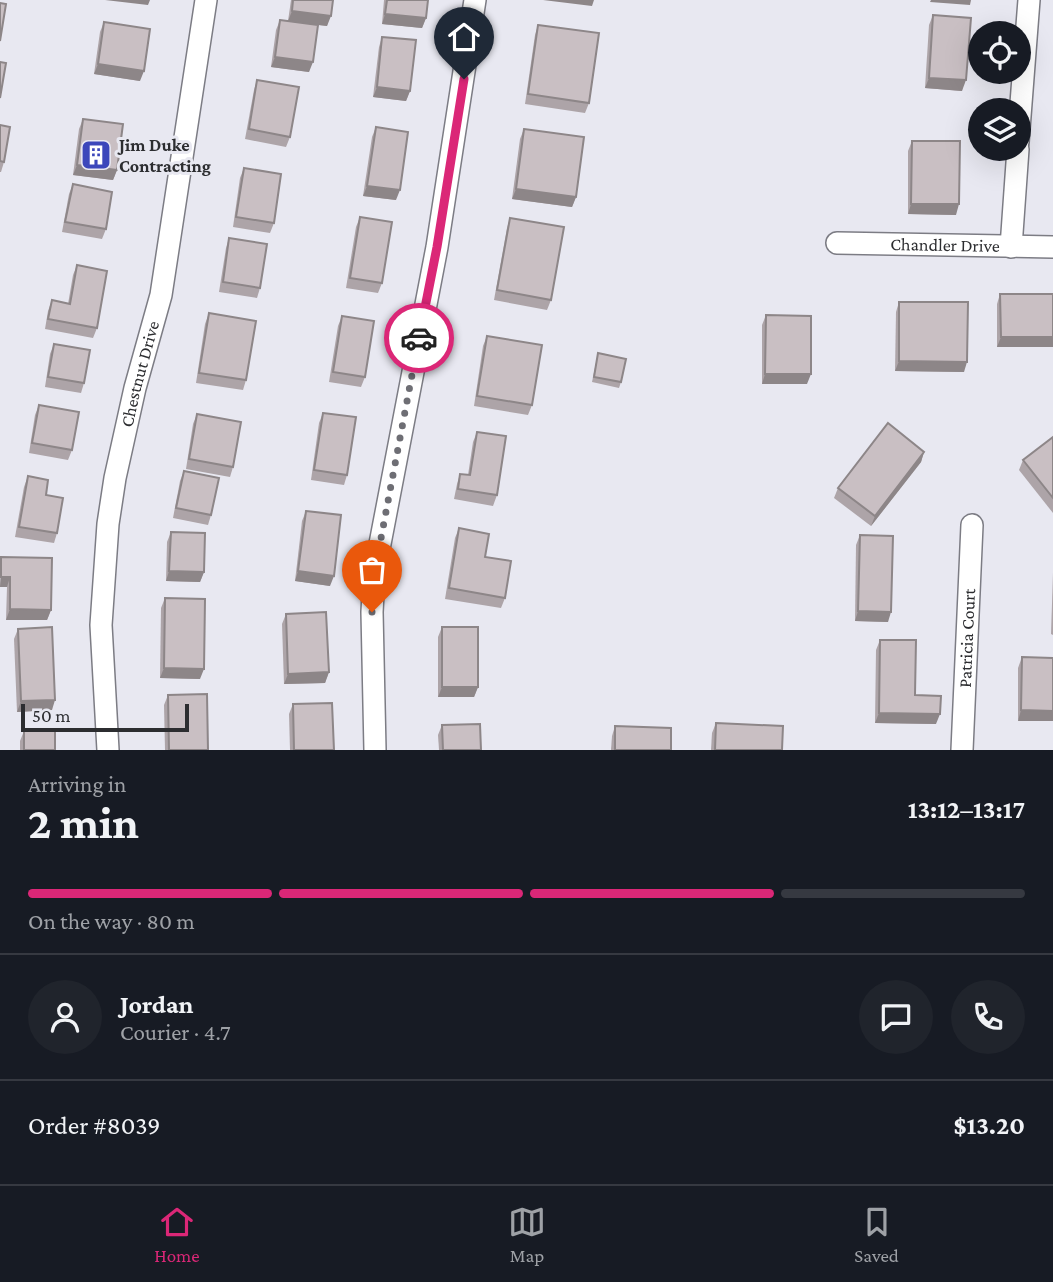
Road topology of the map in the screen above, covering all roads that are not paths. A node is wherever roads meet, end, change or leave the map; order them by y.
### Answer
1 (206, 0) edge
2 (474, 0) edge
3 (1029, 0) edge
4 (1021, 98) edge
5 (1017, 161) edge
6 (837, 243) dead end
7 (1011, 247) junction
8 (1053, 247) edge
9 (972, 525) dead end
10 (108, 750) edge
11 (375, 750) edge
12 (962, 750) edge

1 - 10 street, Chestnut Drive
2 - 11 street
3 - 4 street
5 - 7 street
6 - 7 street, Chandler Drive
7 - 8 street, Chandler Drive
9 - 12 street, Patricia Court

